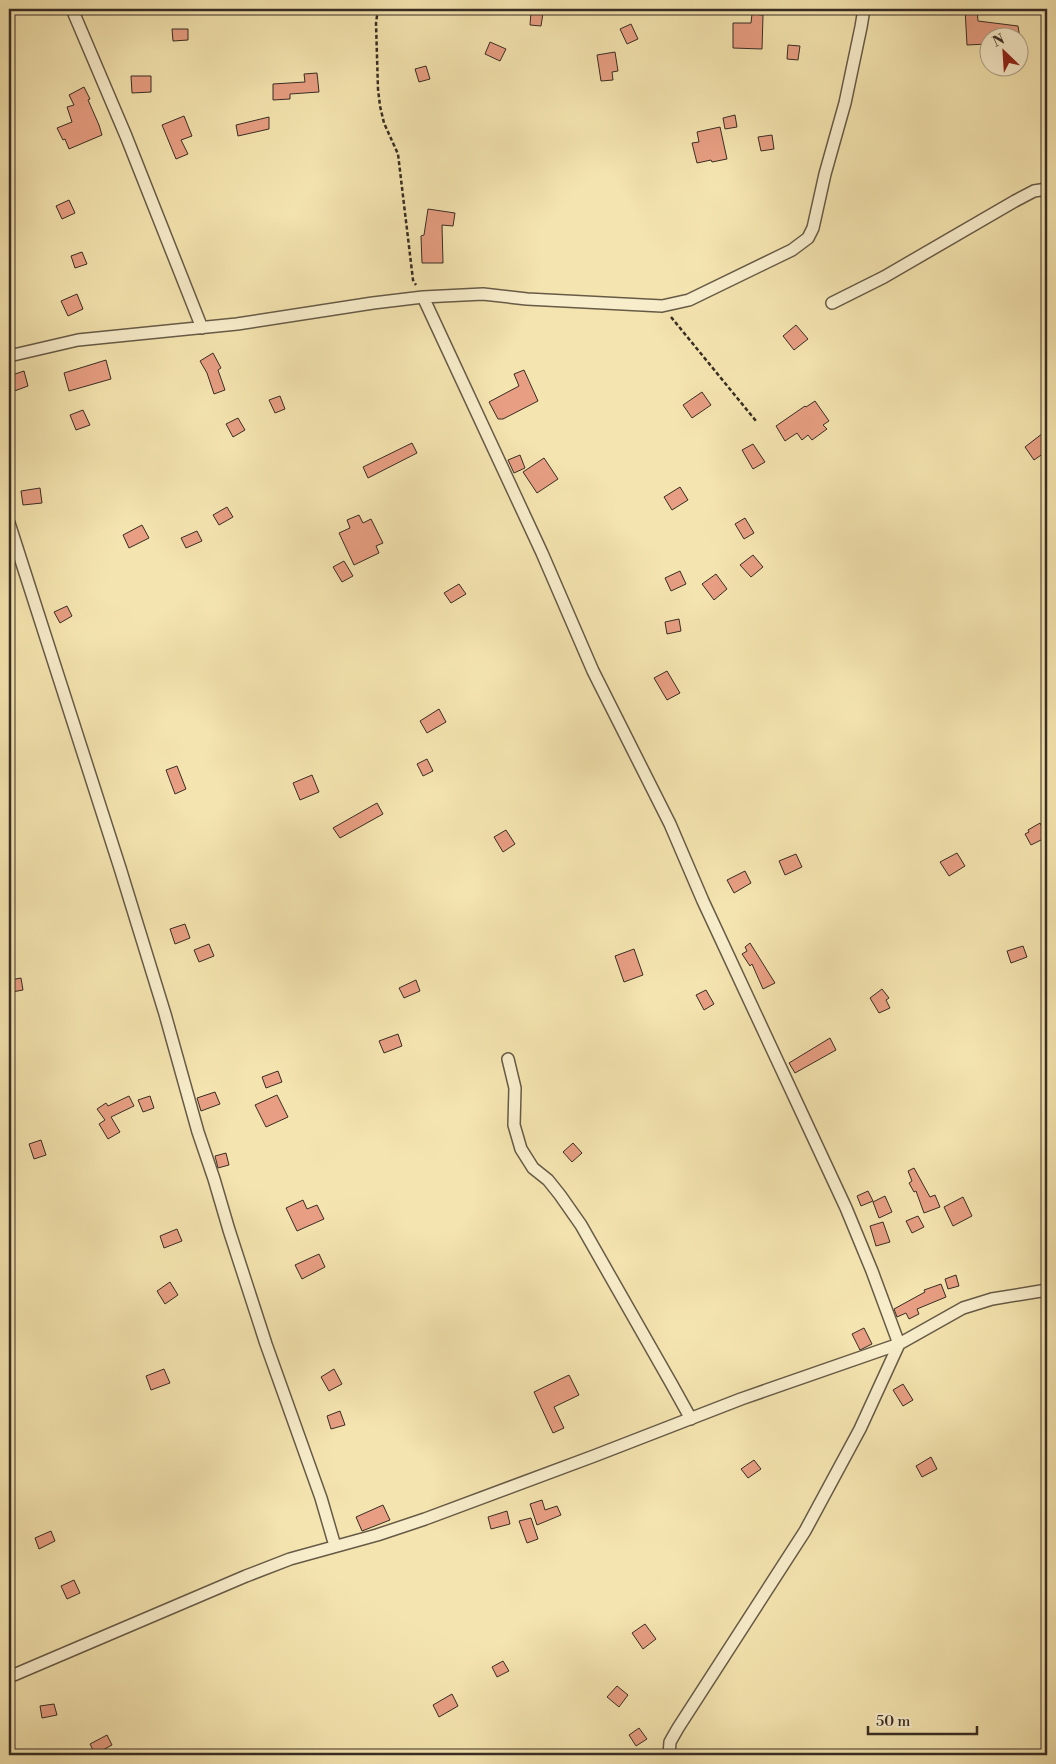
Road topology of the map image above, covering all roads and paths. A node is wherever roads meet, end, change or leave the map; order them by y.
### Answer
1 (72, 9) edge
2 (378, 9) edge
3 (864, 9) edge
4 (1047, 189) edge
5 (423, 297) junction
6 (832, 303) dead end
7 (662, 306) junction
8 (202, 328) junction
9 (9, 356) edge
10 (756, 421) dead end
11 (9, 523) edge
12 (508, 1059) dead end
13 (1047, 1290) edge
14 (899, 1344) junction
15 (690, 1419) junction
16 (335, 1546) junction
17 (9, 1677) edge
18 (669, 1755) edge

1 - 8 street
2 - 5 path
3 - 7 street
4 - 6 street
5 - 7 street
5 - 8 street
5 - 14 street
7 - 10 path
8 - 9 street
11 - 16 street
12 - 15 street
13 - 14 street
14 - 15 street
14 - 18 street
15 - 16 street
16 - 17 street

